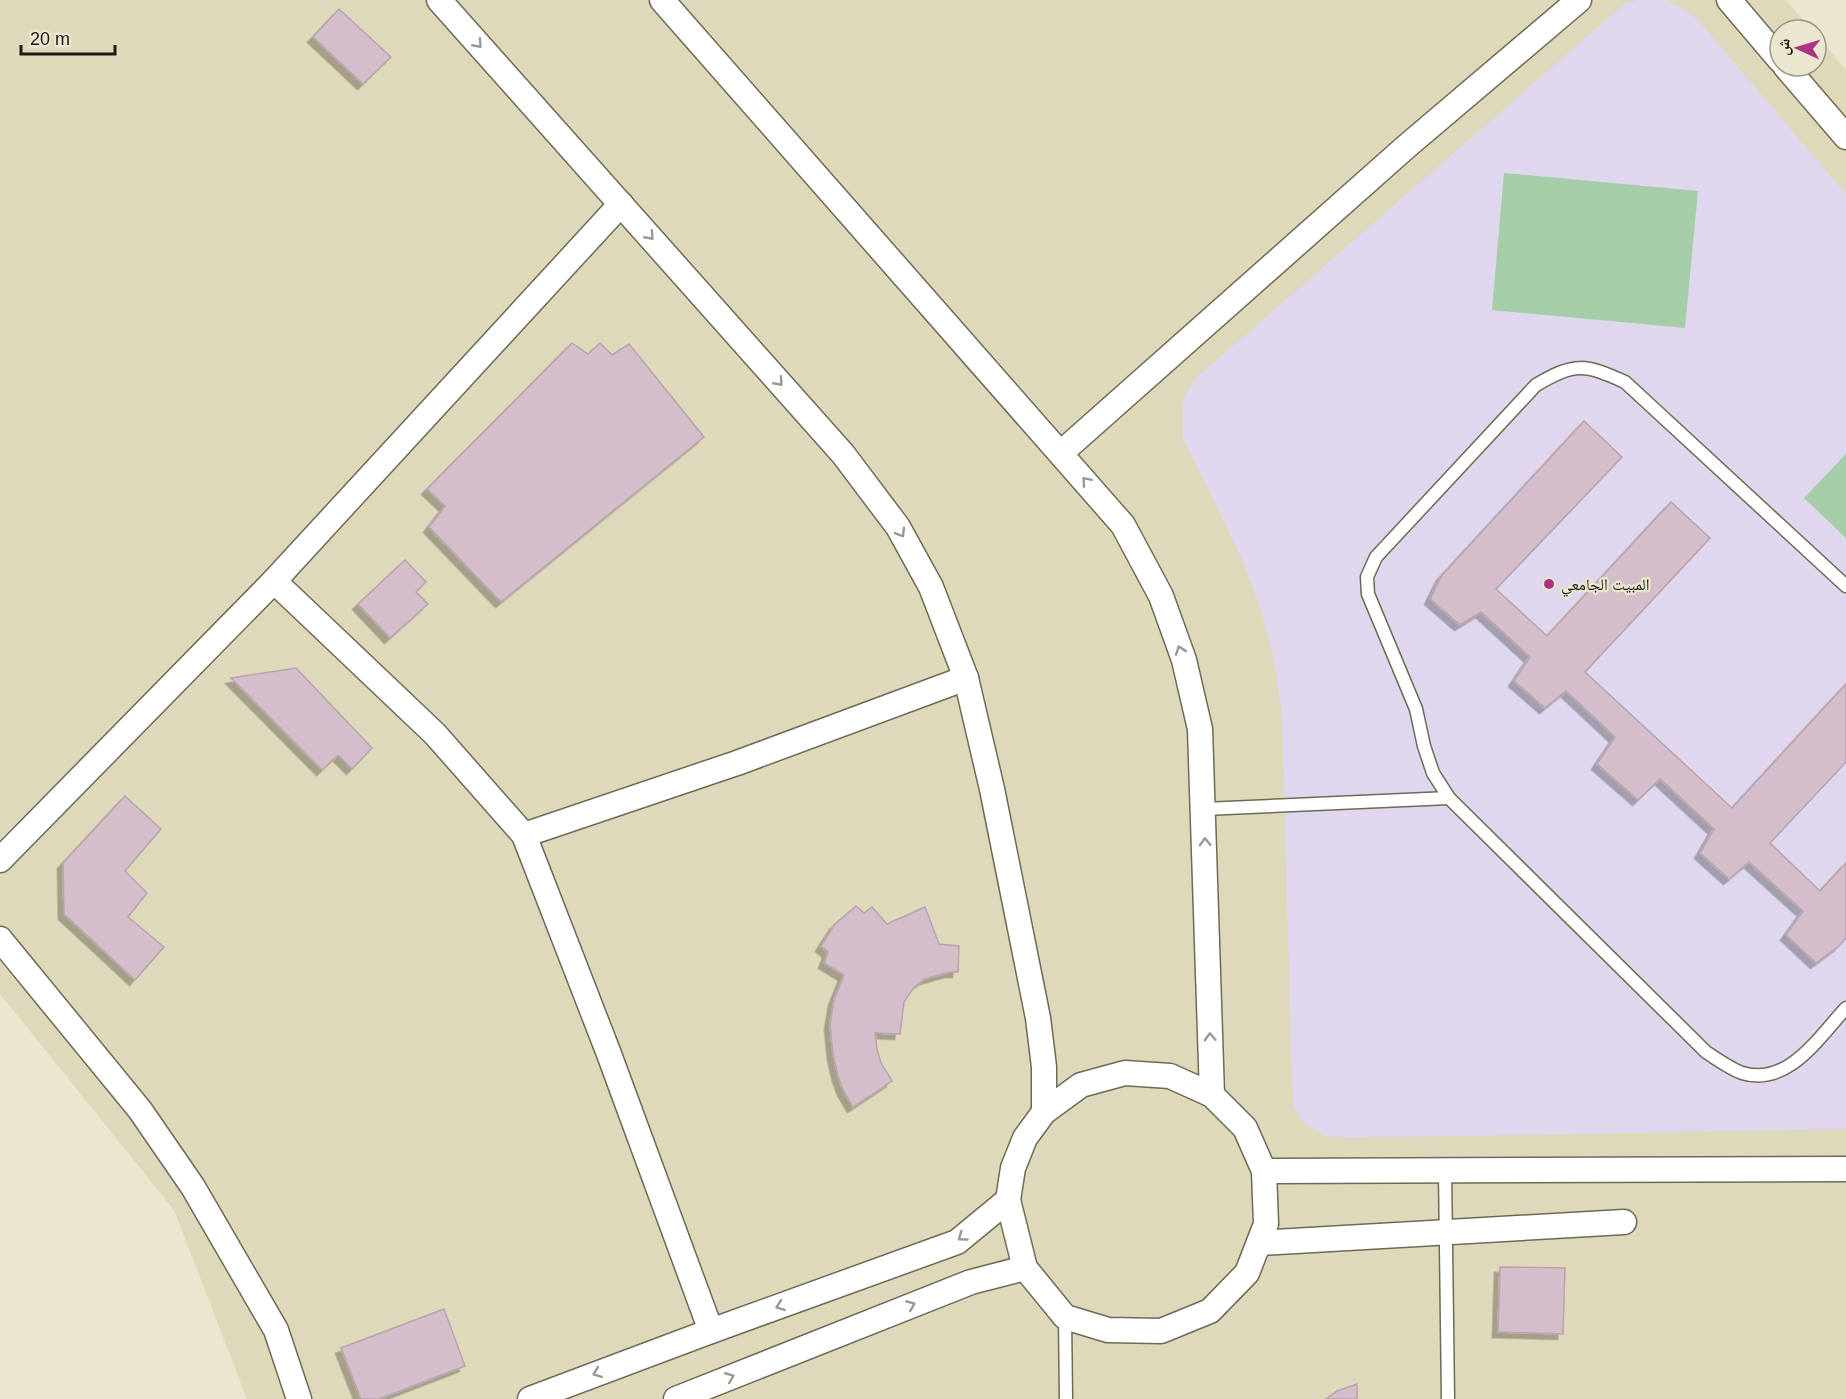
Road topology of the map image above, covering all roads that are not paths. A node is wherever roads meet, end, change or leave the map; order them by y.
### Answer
1 (439, 0) edge
2 (662, 0) edge
3 (1580, 0) edge
4 (1729, 0) edge
5 (1768, 46) edge
6 (1795, 78) edge
7 (1846, 137) edge
8 (621, 204) junction
9 (1062, 452) junction
10 (274, 581) junction
11 (1846, 586) edge
12 (966, 678) junction
13 (1449, 798) junction
14 (1204, 809) junction
15 (524, 835) junction
16 (0, 860) edge
17 (0, 939) edge
18 (1846, 1008) edge
19 (1212, 1095) junction
20 (1044, 1112) junction
21 (1846, 1168) edge
22 (1445, 1170) junction
23 (1264, 1171) junction
24 (1008, 1200) junction
25 (1624, 1222) dead end
26 (1446, 1232) junction
27 (1259, 1243) junction
28 (1025, 1268) junction
29 (1065, 1317) junction
30 (711, 1330) junction
31 (299, 1399) edge
32 (530, 1399) edge
33 (676, 1399) edge
34 (1066, 1399) edge
35 (1448, 1399) edge

1 -> 8 street
2 - 9 street
3 - 9 street
4 - 5 street
6 - 7 street
8 - 10 street
8 -> 12 street
14 -> 9 street
10 - 15 street
10 - 16 street
11 - 13 lane
12 - 15 street
12 - 20 street
13 - 14 lane
13 - 18 lane
19 -> 14 street
15 - 30 street
17 - 31 street
19 - 20 street
19 - 23 street
20 - 24 street
21 - 22 street
22 - 23 street
22 - 26 lane
23 - 27 street
24 - 28 street
24 -> 30 street
25 - 26 street
26 - 27 street
26 - 35 lane
27 - 29 street
28 - 29 street
33 -> 28 street
29 - 34 lane
30 -> 32 street

